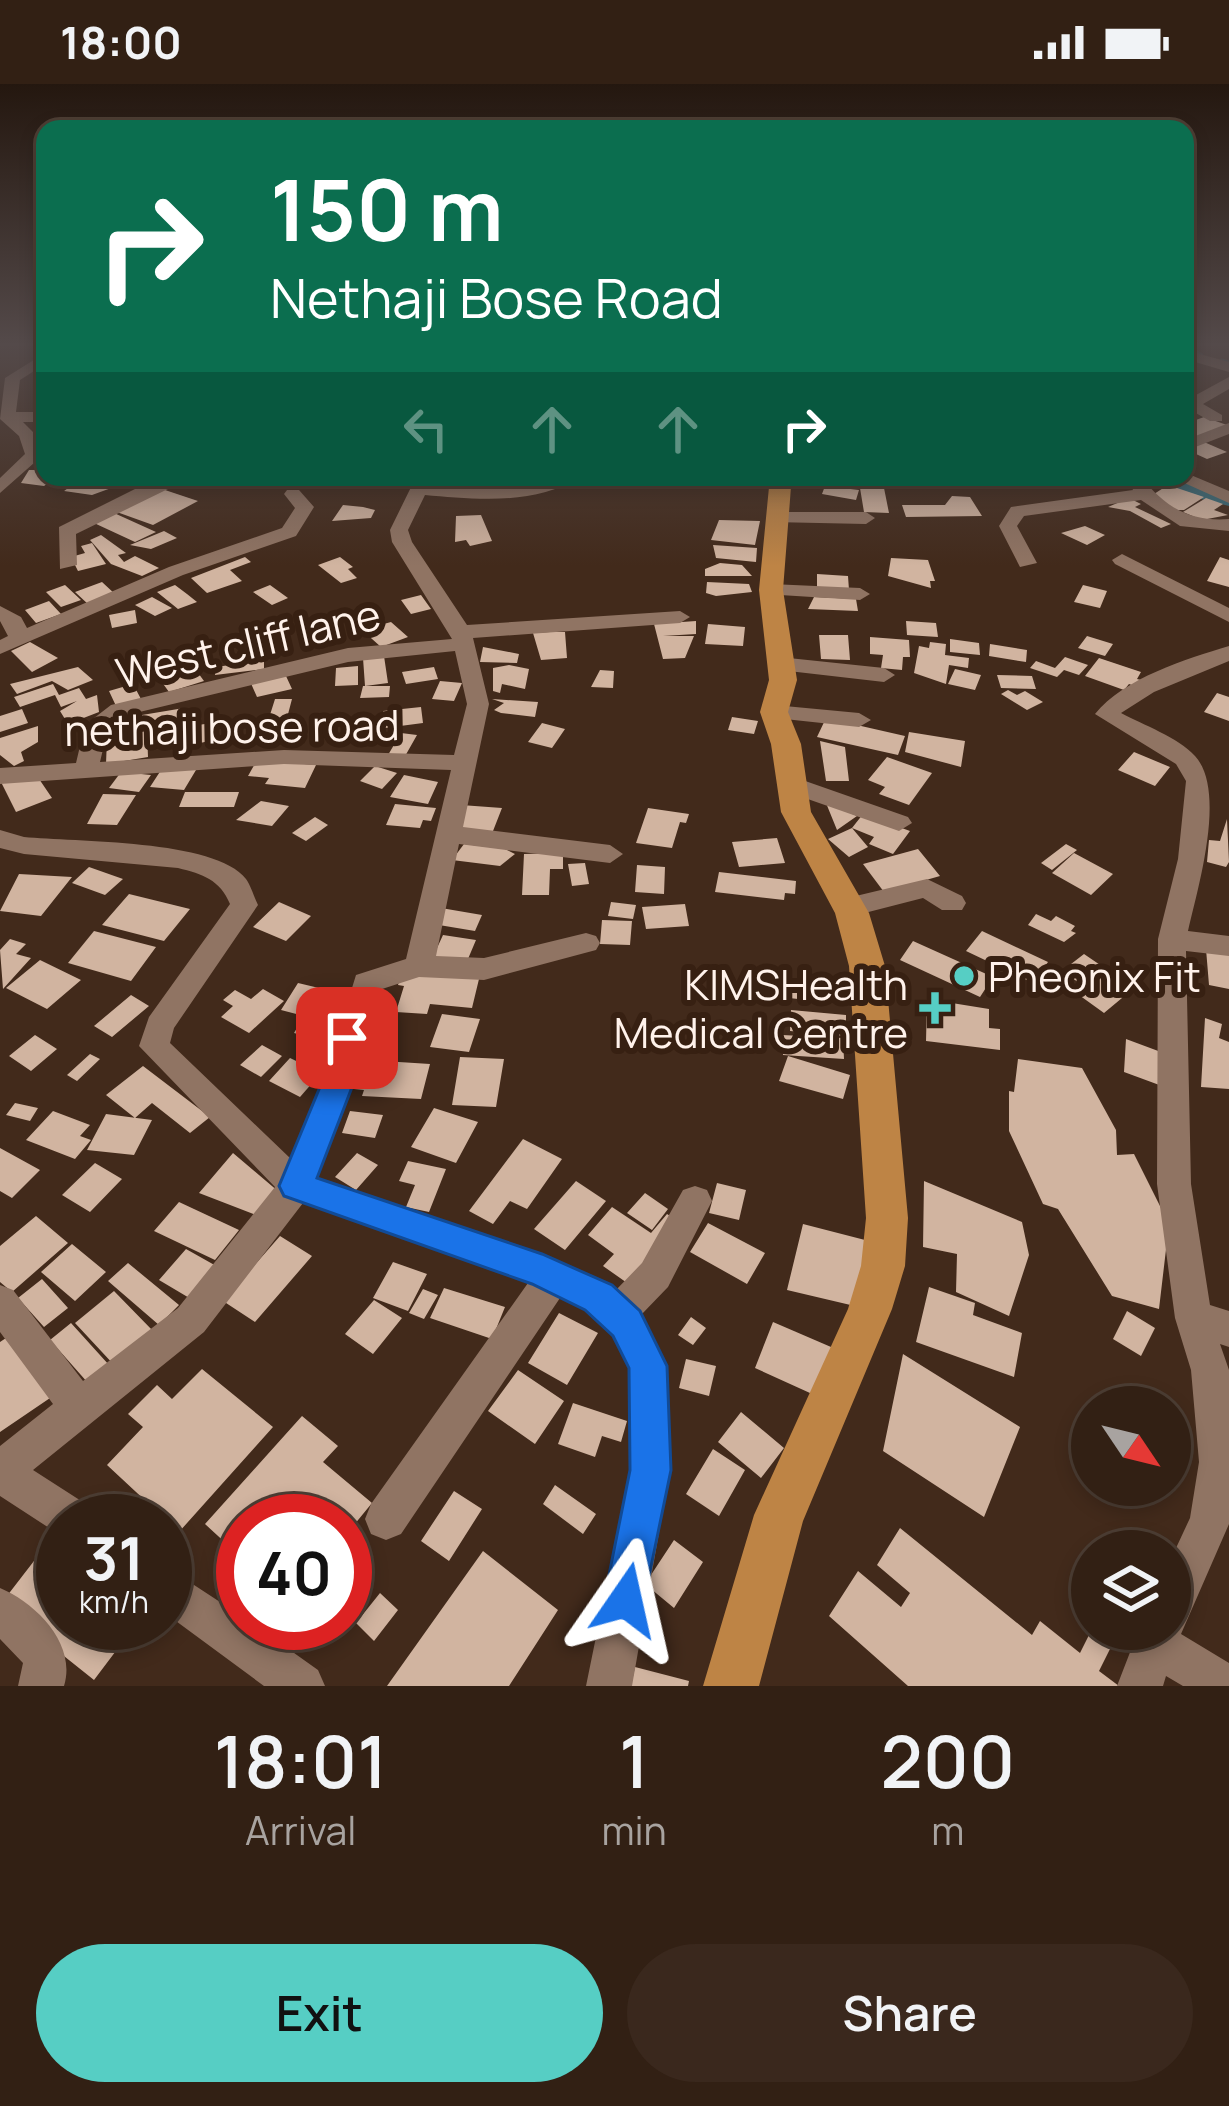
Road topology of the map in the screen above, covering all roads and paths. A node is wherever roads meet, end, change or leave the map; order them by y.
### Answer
1 (8, 417) joint
2 (36, 417) edge
3 (1226, 420) edge
4 (1194, 441) edge
5 (34, 455) edge
6 (1194, 483) edge
7 (153, 486) edge
8 (422, 486) edge
9 (440, 486) edge
10 (546, 486) edge
11 (779, 486) edge
12 (1139, 486) edge
13 (0, 488) edge
14 (293, 494) dead end
15 (1145, 494) junction
16 (1229, 498) edge
17 (779, 518) junction
18 (866, 518) dead end
19 (1229, 525) edge
20 (1198, 529) junction
21 (1229, 548) edge
22 (1123, 560) dead end
23 (1027, 563) dead end
24 (67, 565) dead end
25 (771, 590) junction
26 (860, 594) dead end
27 (0, 612) edge
28 (1229, 616) edge
29 (680, 617) dead end
30 (463, 638) junction
31 (10, 644) edge
32 (779, 664) junction
33 (1220, 666) edge
34 (884, 675) dead end
35 (774, 712) junction
36 (859, 720) dead end
37 (465, 763) junction
38 (87, 767) junction
39 (0, 776) edge
40 (791, 784) junction
41 (898, 823) dead end
42 (446, 834) junction
43 (0, 839) edge
44 (610, 854) dead end
45 (952, 902) dead end
46 (849, 907) junction
47 (1172, 939) junction
48 (586, 943) dead end
49 (1229, 946) edge
50 (419, 966) junction
51 (296, 1186) junction
52 (695, 1201) dead end
53 (554, 1277) junction
54 (0, 1302) edge
55 (616, 1315) junction
56 (1211, 1323) edge
57 (80, 1408) junction
58 (4, 1480) edge
59 (36, 1499) edge
60 (386, 1519) dead end
61 (1220, 1523) edge
62 (1191, 1575) edge
63 (192, 1607) edge
64 (0, 1610) edge
65 (1153, 1650) edge
66 (1186, 1650) edge
67 (294, 1684) edge
68 (41, 1686) edge
69 (609, 1686) edge
70 (731, 1686) edge
71 (1140, 1686) edge
72 (1224, 1686) edge

1 - 2 street
1 - 5 street
3 - 4 street
5 - 13 street
6 - 16 street
7 - 24 street
8 - 30 street
9 - 10 street
11 - 17 main road
12 - 15 street
14 - 31 street
15 - 20 street
15 - 23 street
17 - 18 street
17 - 25 main road
19 - 20 street
20 - 21 street
22 - 28 street
25 - 26 street
25 - 32 main road
27 - 31 street
29 - 30 street, West cliff lane
30 - 37 street
30 - 38 street, West cliff lane
32 - 34 street
32 - 35 main road
33 - 47 street
35 - 36 street
35 - 40 main road
37 - 38 street, nethaji bose road
37 - 42 street
38 - 39 street, nethaji bose road
40 - 41 street
40 - 46 main road
42 - 44 street
42 - 50 street
43 - 51 street
45 - 46 street
46 - 70 main road
47 - 49 street
47 - 56 street
48 - 50 street
50 - 51 street
51 - 53 street
51 - 57 street
52 - 55 street
53 - 55 street
53 - 60 street
54 - 57 street
55 - 69 street
56 - 61 street
57 - 58 street
58 - 59 street
61 - 62 street
63 - 67 street
64 - 68 street
65 - 71 street
66 - 72 street

